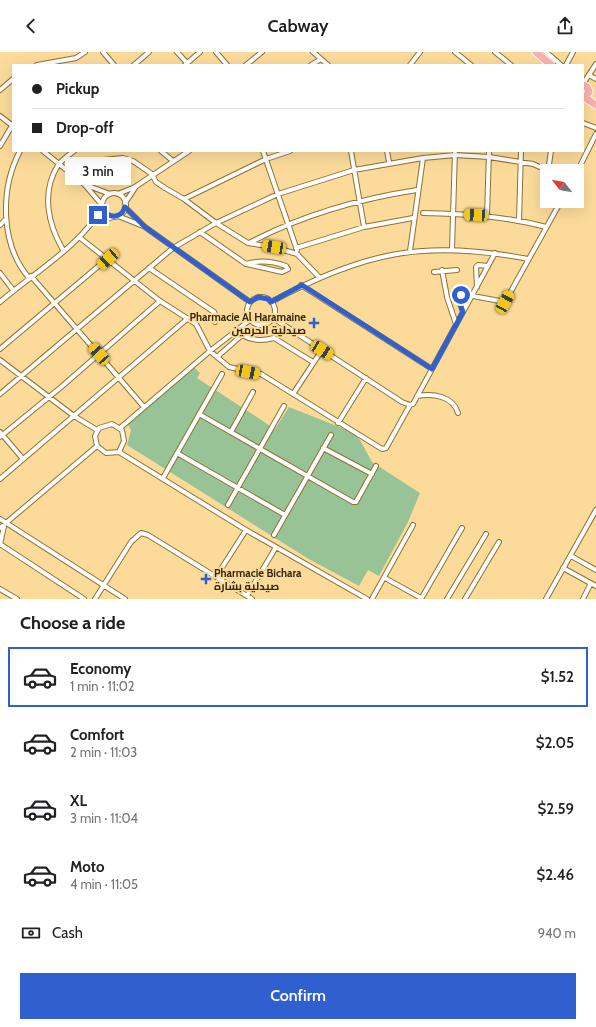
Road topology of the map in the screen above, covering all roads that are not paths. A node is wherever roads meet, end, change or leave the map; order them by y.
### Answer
1 (85, 52) edge
2 (103, 52) edge
3 (149, 52) edge
4 (177, 52) edge
5 (200, 52) edge
6 (216, 52) edge
7 (262, 52) edge
8 (314, 52) edge
9 (420, 52) edge
10 (455, 52) edge
11 (495, 52) edge
12 (536, 52) edge
13 (546, 52) edge
14 (573, 52) edge
15 (321, 59) junction
16 (52, 63) edge
17 (113, 64) edge
18 (135, 64) edge
19 (186, 64) edge
20 (226, 64) edge
21 (247, 64) edge
22 (313, 64) edge
23 (327, 64) edge
24 (411, 64) edge
25 (470, 64) edge
26 (510, 64) edge
27 (550, 64) edge
28 (560, 64) edge
29 (567, 64) edge
30 (596, 64) edge
31 (589, 76) junction
32 (596, 79) edge
33 (12, 80) edge
34 (0, 90) edge
35 (585, 90) edge
36 (596, 99) edge
37 (596, 105) edge
38 (0, 116) edge
39 (584, 123) edge
40 (12, 124) edge
41 (12, 127) edge
42 (596, 128) edge
43 (596, 134) edge
44 (0, 146) edge
45 (20, 152) edge
46 (44, 152) edge
47 (73, 152) edge
48 (162, 152) edge
49 (188, 152) edge
50 (263, 152) edge
51 (287, 152) edge
52 (351, 152) edge
53 (388, 152) edge
54 (489, 152) edge
55 (521, 152) edge
56 (551, 152) edge
57 (455, 153) edge
58 (489, 157) junction
59 (266, 158) junction
60 (423, 158) junction
61 (172, 161) junction
62 (389, 162) junction
63 (521, 162) junction
64 (59, 164) junction
65 (549, 164) edge
66 (581, 164) edge
67 (540, 167) edge
68 (354, 170) junction
69 (152, 174) junction
70 (75, 177) junction
71 (86, 184) junction
72 (135, 187) junction
73 (417, 190) junction
74 (110, 194) junction
75 (118, 194) junction
76 (278, 194) junction
77 (184, 199) junction
78 (360, 200) junction
79 (125, 205) junction
80 (102, 206) junction
81 (557, 208) edge
82 (423, 213) dead end
83 (454, 214) junction
84 (116, 216) junction
85 (487, 216) junction
86 (413, 218) junction
87 (6, 220) junction
88 (519, 221) junction
89 (216, 223) junction
90 (288, 223) junction
91 (0, 224) edge
92 (92, 224) junction
93 (145, 227) junction
94 (364, 227) junction
95 (546, 227) junction
96 (200, 232) junction
97 (79, 236) junction
98 (248, 243) junction
99 (173, 248) junction
100 (296, 248) junction
101 (452, 249) junction
102 (63, 250) junction
103 (410, 251) junction
104 (495, 253) junction
105 (297, 254) junction
106 (108, 259) junction
107 (528, 259) junction
108 (246, 264) junction
109 (488, 266) junction
110 (149, 268) junction
111 (442, 270) junction
112 (457, 270) dead end
113 (434, 272) dead end
114 (0, 273) edge
115 (30, 277) junction
116 (319, 277) junction
117 (135, 280) junction
118 (302, 285) junction
119 (477, 288) junction
120 (13, 290) junction
121 (473, 296) junction
122 (160, 301) junction
123 (0, 302) edge
124 (250, 302) junction
125 (271, 302) junction
126 (54, 303) junction
127 (463, 312) junction
128 (272, 318) junction
129 (187, 319) junction
130 (250, 320) junction
131 (215, 322) dead end
132 (456, 324) junction
133 (76, 328) junction
134 (237, 330) junction
135 (242, 335) junction
136 (0, 349) edge
137 (322, 350) junction
138 (210, 351) junction
139 (99, 354) junction
140 (217, 357) junction
141 (0, 360) edge
142 (313, 362) junction
143 (432, 369) junction
144 (222, 374) dead end
145 (20, 376) junction
146 (117, 377) junction
147 (366, 378) junction
148 (253, 392) dead end
149 (0, 394) edge
150 (292, 394) junction
151 (417, 396) junction
152 (48, 397) junction
153 (410, 405) junction
154 (284, 406) dead end
155 (144, 407) junction
156 (458, 413) dead end
157 (199, 414) junction
158 (74, 416) junction
159 (338, 423) junction
160 (120, 428) junction
161 (97, 430) junction
162 (231, 432) junction
163 (1, 435) edge
164 (330, 435) dead end
165 (97, 446) junction
166 (323, 448) junction
167 (260, 449) junction
168 (119, 452) junction
169 (177, 453) junction
170 (23, 458) junction
171 (376, 466) dead end
172 (372, 474) junction
173 (307, 475) junction
174 (163, 478) junction
175 (0, 479) edge
176 (238, 488) junction
177 (228, 505) dead end
178 (596, 510) edge
179 (285, 515) junction
180 (594, 517) edge
181 (0, 519) edge
182 (413, 525) dead end
183 (4, 526) edge
184 (462, 528) dead end
185 (246, 530) junction
186 (486, 534) dead end
187 (274, 535) dead end
188 (499, 542) dead end
189 (0, 544) edge
190 (276, 547) junction
191 (570, 556) junction
192 (563, 568) junction
193 (596, 570) edge
194 (216, 577) junction
195 (385, 578) junction
196 (591, 583) junction
197 (102, 585) junction
198 (596, 586) edge
199 (0, 588) edge
200 (247, 596) junction
201 (421, 598) edge
202 (17, 599) edge
203 (84, 599) edge
204 (95, 599) edge
205 (125, 599) edge
206 (252, 599) edge
207 (368, 599) edge
208 (372, 599) edge
209 (447, 599) edge
210 (465, 599) edge
211 (546, 599) edge
212 (583, 599) edge

1 - 16 street
2 - 17 street
3 - 18 street
4 - 19 street
5 - 19 street
6 - 20 street
7 - 21 street
8 - 15 street
9 - 24 street
10 - 25 street
11 - 26 street
12 - 27 main road
13 - 28 street
14 - 29 street
15 - 22 street
15 - 23 street
30 - 31 street
31 - 32 street
31 - 35 street
33 - 34 street
35 - 36 main road
35 - 37 main road
38 - 40 street
39 - 42 street
41 - 44 street
43 - 66 street
45 - 87 street
46 - 64 street
47 - 64 street
48 - 61 street
49 - 61 street
50 - 59 street
51 - 59 street
52 - 68 street
53 - 62 street
54 - 58 street
55 - 63 street
56 - 65 street
57 - 58 street
57 - 60 street
57 - 83 street
58 - 63 street
58 - 85 street
59 - 76 street
59 - 77 street
60 - 62 street
60 - 73 street
61 - 69 street
62 - 68 street
63 - 67 street
63 - 88 street
64 - 70 street
64 - 102 street
68 - 76 street
68 - 78 street
69 - 70 street
69 - 72 street
69 - 77 street
70 - 71 street
71 - 74 street
71 - 80 street
72 - 75 street
72 - 79 street
73 - 78 street
73 - 86 street
74 - 75 street
74 - 80 street
75 - 79 street
76 - 89 street
76 - 90 street
77 - 89 street
78 - 90 street
78 - 94 street
79 - 84 street
79 - 93 street
80 - 84 street
80 - 92 street
81 - 95 street
82 - 83 street
83 - 85 street
83 - 101 street
84 - 92 street
84 - 93 street
85 - 88 street
86 - 94 street
86 - 103 street
87 - 91 street
87 - 115 street
88 - 95 street
89 - 96 street
89 - 98 street
90 - 98 street
90 - 100 street
92 - 97 street
93 - 99 street
94 - 100 street
95 - 107 street
96 - 99 street
96 - 108 street
97 - 102 street
97 - 106 street
98 - 105 street
99 - 110 street
99 - 124 street
100 - 105 street
101 - 103 street
101 - 104 street
102 - 115 street
103 - 116 street
104 - 107 street
104 - 109 street
105 - 116 street
106 - 117 street
106 - 126 street
107 - 121 street
108 - 108 street
109 - 119 street
109 - 119 street
110 - 117 street
110 - 131 street
111 - 112 street
111 - 113 street
111 - 132 street
114 - 120 street
115 - 120 street
115 - 126 street
116 - 118 street
117 - 122 street
117 - 133 street
118 - 125 street
118 - 143 street
119 - 121 street
120 - 123 street
121 - 127 street
121 - 127 street
122 - 129 street
122 - 139 street
124 - 125 street
124 - 130 street
125 - 128 street
126 - 133 street
126 - 136 street
127 - 132 street
128 - 130 street
128 - 137 street
129 - 138 street
129 - 146 street
130 - 134 street
132 - 143 street
133 - 139 street
133 - 145 street
134 - 135 street
134 - 138 street
135 - 140 street
135 - 142 street
137 - 142 street
137 - 147 street
138 - 140 street
138 - 155 street
139 - 146 street
139 - 152 street
140 - 150 street
141 - 145 street
142 - 150 street
143 - 151 street
144 - 157 street
145 - 149 street
145 - 152 street
146 - 155 street
146 - 158 street
147 - 153 street
147 - 159 street
148 - 162 street
150 - 159 street
151 - 153 street
151 - 156 street
152 - 158 street
152 - 163 street
153 - 159 street
154 - 167 street
155 - 160 street
157 - 162 street
157 - 169 street
158 - 161 street
158 - 170 street
160 - 161 street
160 - 168 street
161 - 165 street
162 - 167 street
163 - 170 street
164 - 166 street
165 - 168 street
165 - 183 street
166 - 172 street
166 - 173 street
167 - 173 street
167 - 176 street
168 - 174 street
169 - 174 street
169 - 176 street
170 - 175 street
171 - 172 street
172 - 173 street
173 - 179 street
174 - 185 street
176 - 177 street
176 - 179 street
178 - 180 street
179 - 187 street
180 - 191 street
181 - 183 street
182 - 195 street
183 - 189 street
183 - 197 street
184 - 201 street
185 - 190 street
185 - 194 street
186 - 209 street
188 - 210 street
189 - 203 street
190 - 200 street
190 - 207 street
191 - 192 street
191 - 193 street
192 - 196 street
192 - 211 street
194 - 197 street
194 - 200 street
195 - 201 street
195 - 208 street
196 - 198 street
196 - 212 street
197 - 204 street
197 - 205 street
199 - 202 street
200 - 206 street

